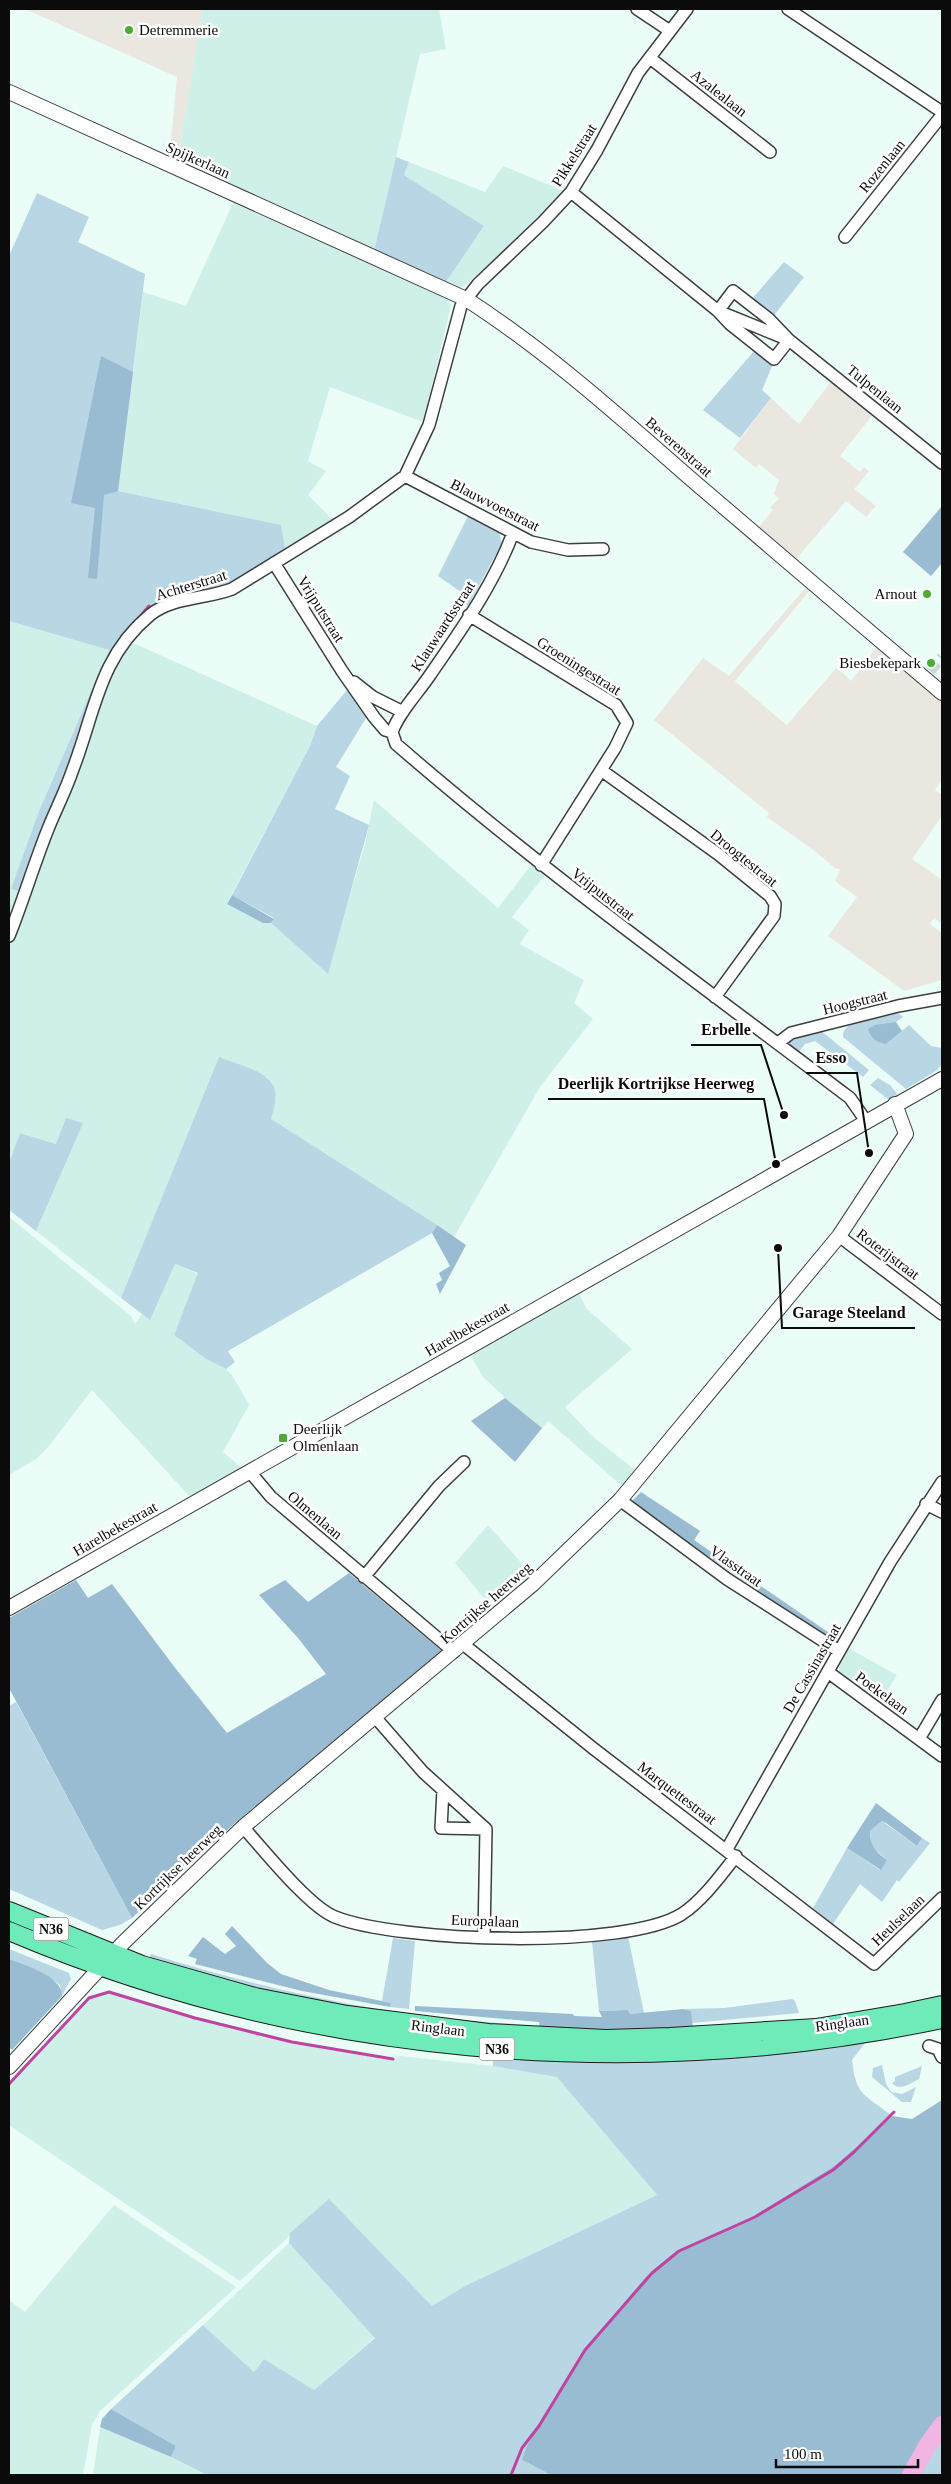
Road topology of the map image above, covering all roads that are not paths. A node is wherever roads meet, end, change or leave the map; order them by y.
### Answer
1 (637, 9) edge
2 (687, 9) edge
3 (788, 9) edge
4 (670, 31) junction
5 (650, 58) junction
6 (9, 92) edge
7 (942, 113) edge
8 (770, 152) dead end
9 (571, 192) junction
10 (845, 237) dead end
11 (374, 257) joint
12 (466, 299) junction
13 (718, 310) junction
14 (789, 340) junction
15 (942, 463) edge
16 (405, 476) junction
17 (513, 533) junction
18 (603, 549) dead end
19 (274, 563) junction
20 (469, 615) junction
21 (342, 671) junction
22 (942, 693) edge
23 (403, 712) junction
24 (392, 732) junction
25 (601, 770) junction
26 (541, 865) junction
27 (9, 936) edge
28 (715, 997) junction
29 (942, 998) edge
30 (778, 1043) junction
31 (942, 1079) edge
32 (895, 1104) junction
33 (866, 1121) junction
34 (839, 1236) junction
35 (942, 1314) edge
36 (464, 1462) dead end
37 (250, 1472) junction
38 (942, 1482) edge
39 (620, 1500) junction
40 (926, 1504) junction
41 (942, 1512) edge
42 (364, 1577) junction
43 (9, 1608) edge
44 (458, 1648) junction
45 (839, 1652) junction
46 (828, 1672) junction
47 (942, 1700) edge
48 (375, 1717) junction
49 (919, 1739) junction
50 (942, 1756) edge
51 (444, 1790) junction
52 (243, 1827) junction
53 (486, 1829) junction
54 (732, 1853) junction
55 (942, 1898) edge
56 (9, 1911) edge
57 (9, 1931) edge
58 (484, 1936) junction
59 (113, 1954) junction
60 (874, 1964) joint
61 (101, 1967) junction
62 (942, 2005) edge
63 (942, 2019) edge
64 (929, 2046) dead end
65 (942, 2057) edge
66 (9, 2067) edge

1 - 4 street
2 - 4 street, Pikkelstraat
3 - 7 street
4 - 5 street, Pikkelstraat
5 - 8 street, Azalealaan
5 - 9 street, Pikkelstraat
6 - 11 street, Spijkerlaan
7 - 10 street, Rozenlaan
9 - 12 street, Pikkelstraat
9 - 13 street, Tulpenlaan
11 - 12 street, Beverenstraat
12 - 16 street, Achterstraat
12 - 22 street, Beverenstraat
13 - 14 street, Tulpenlaan
13 - 14 street, Tulpenlaan
13 - 14 street, Tulpenlaan
14 - 15 street, Tulpenlaan
16 - 17 street, Blauwvoetstraat
16 - 19 street, Achterstraat
17 - 18 street, Blauwvoetstraat
17 - 20 street, Klauwaardsstraat
19 - 21 street, Vrijputstraat
19 - 27 street, Achterstraat
20 - 23 street, Klauwaardsstraat
20 - 25 street, Groeningestraat
21 - 23 street, Vrijputstraat
21 - 24 street, Vrijputstraat
23 - 24 street, Klauwaardsstraat
24 - 26 street, Vrijputstraat
25 - 26 street, Groeningestraat
25 - 28 street, Droogtestraat
26 - 28 street, Vrijputstraat
28 - 30 street, Vrijputstraat
29 - 30 street, Hoogstraat
30 - 33 street, Vrijputstraat
31 - 32 street, Harelbekestraat
32 - 33 street, Harelbekestraat
32 - 34 street, Kortrijkse heerweg
33 - 37 street, Harelbekestraat
34 - 35 street, Roterijstraat
34 - 39 street, Kortrijkse heerweg
36 - 42 street
37 - 42 street, Olmenlaan
37 - 43 street, Harelbekestraat
38 - 40 street, De Cassinastraat
39 - 44 street, Kortrijkse heerweg
39 - 45 street, Vlasstraat
40 - 41 street
40 - 45 street, De Cassinastraat
42 - 44 street, Olmenlaan
44 - 48 street, Kortrijkse heerweg
44 - 54 street, Marquettestraat
45 - 46 street, De Cassinastraat
46 - 49 street, Poekelaan
46 - 54 street, De Cassinastraat
47 - 49 street
48 - 51 street
48 - 52 street, Kortrijkse heerweg
49 - 50 street, Poekelaan
51 - 53 street
51 - 53 street
52 - 58 street, Europalaan
52 - 59 street, Kortrijkse heerweg
53 - 58 street
54 - 58 street, Europalaan
54 - 60 street, Marquettestraat
55 - 60 street, Heulselaan
56 - 59 main road, Ringlaan / N36
57 - 61 main road, Ringlaan / N36
59 - 61 street, Kortrijkse heerweg
59 - 62 main road, Ringlaan / N36
61 - 63 main road, Ringlaan / N36
61 - 66 street, Kortrijkse heerweg
64 - 65 street

